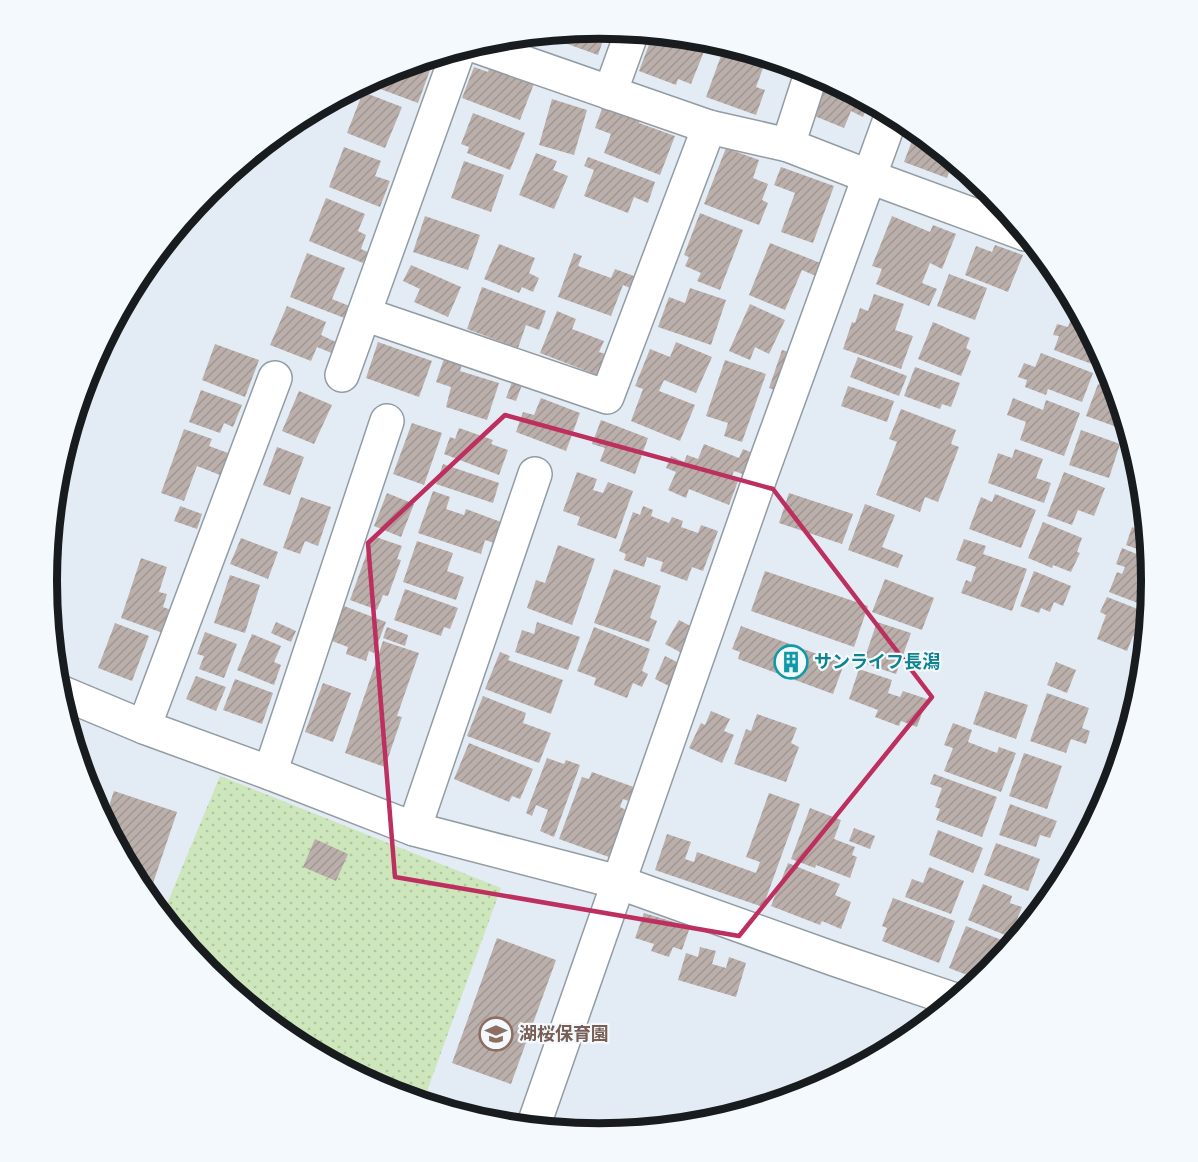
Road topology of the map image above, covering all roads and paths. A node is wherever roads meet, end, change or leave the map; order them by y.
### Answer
1 (629, 40) edge
2 (488, 50) edge
3 (456, 58) edge
4 (809, 81) edge
5 (610, 93) junction
6 (889, 123) edge
7 (709, 128) junction
8 (788, 145) junction
9 (870, 177) junction
10 (1010, 228) edge
11 (364, 315) junction
12 (342, 375) dead end
13 (275, 378) dead end
14 (387, 421) dead end
15 (535, 474) dead end
16 (69, 696) edge
17 (144, 727) junction
18 (270, 773) junction
19 (414, 829) junction
20 (618, 882) junction
21 (946, 997) edge
22 (536, 1119) edge

1 - 5 street
2 - 5 street
3 - 11 street
4 - 8 street
5 - 7 street
6 - 9 street
7 - 8 street
7 - 11 street
8 - 9 street
9 - 10 street
9 - 20 street
11 - 12 street
13 - 17 street
14 - 18 street
15 - 19 street
16 - 17 street
17 - 18 street
18 - 19 street
19 - 20 street
20 - 21 street
20 - 22 street

